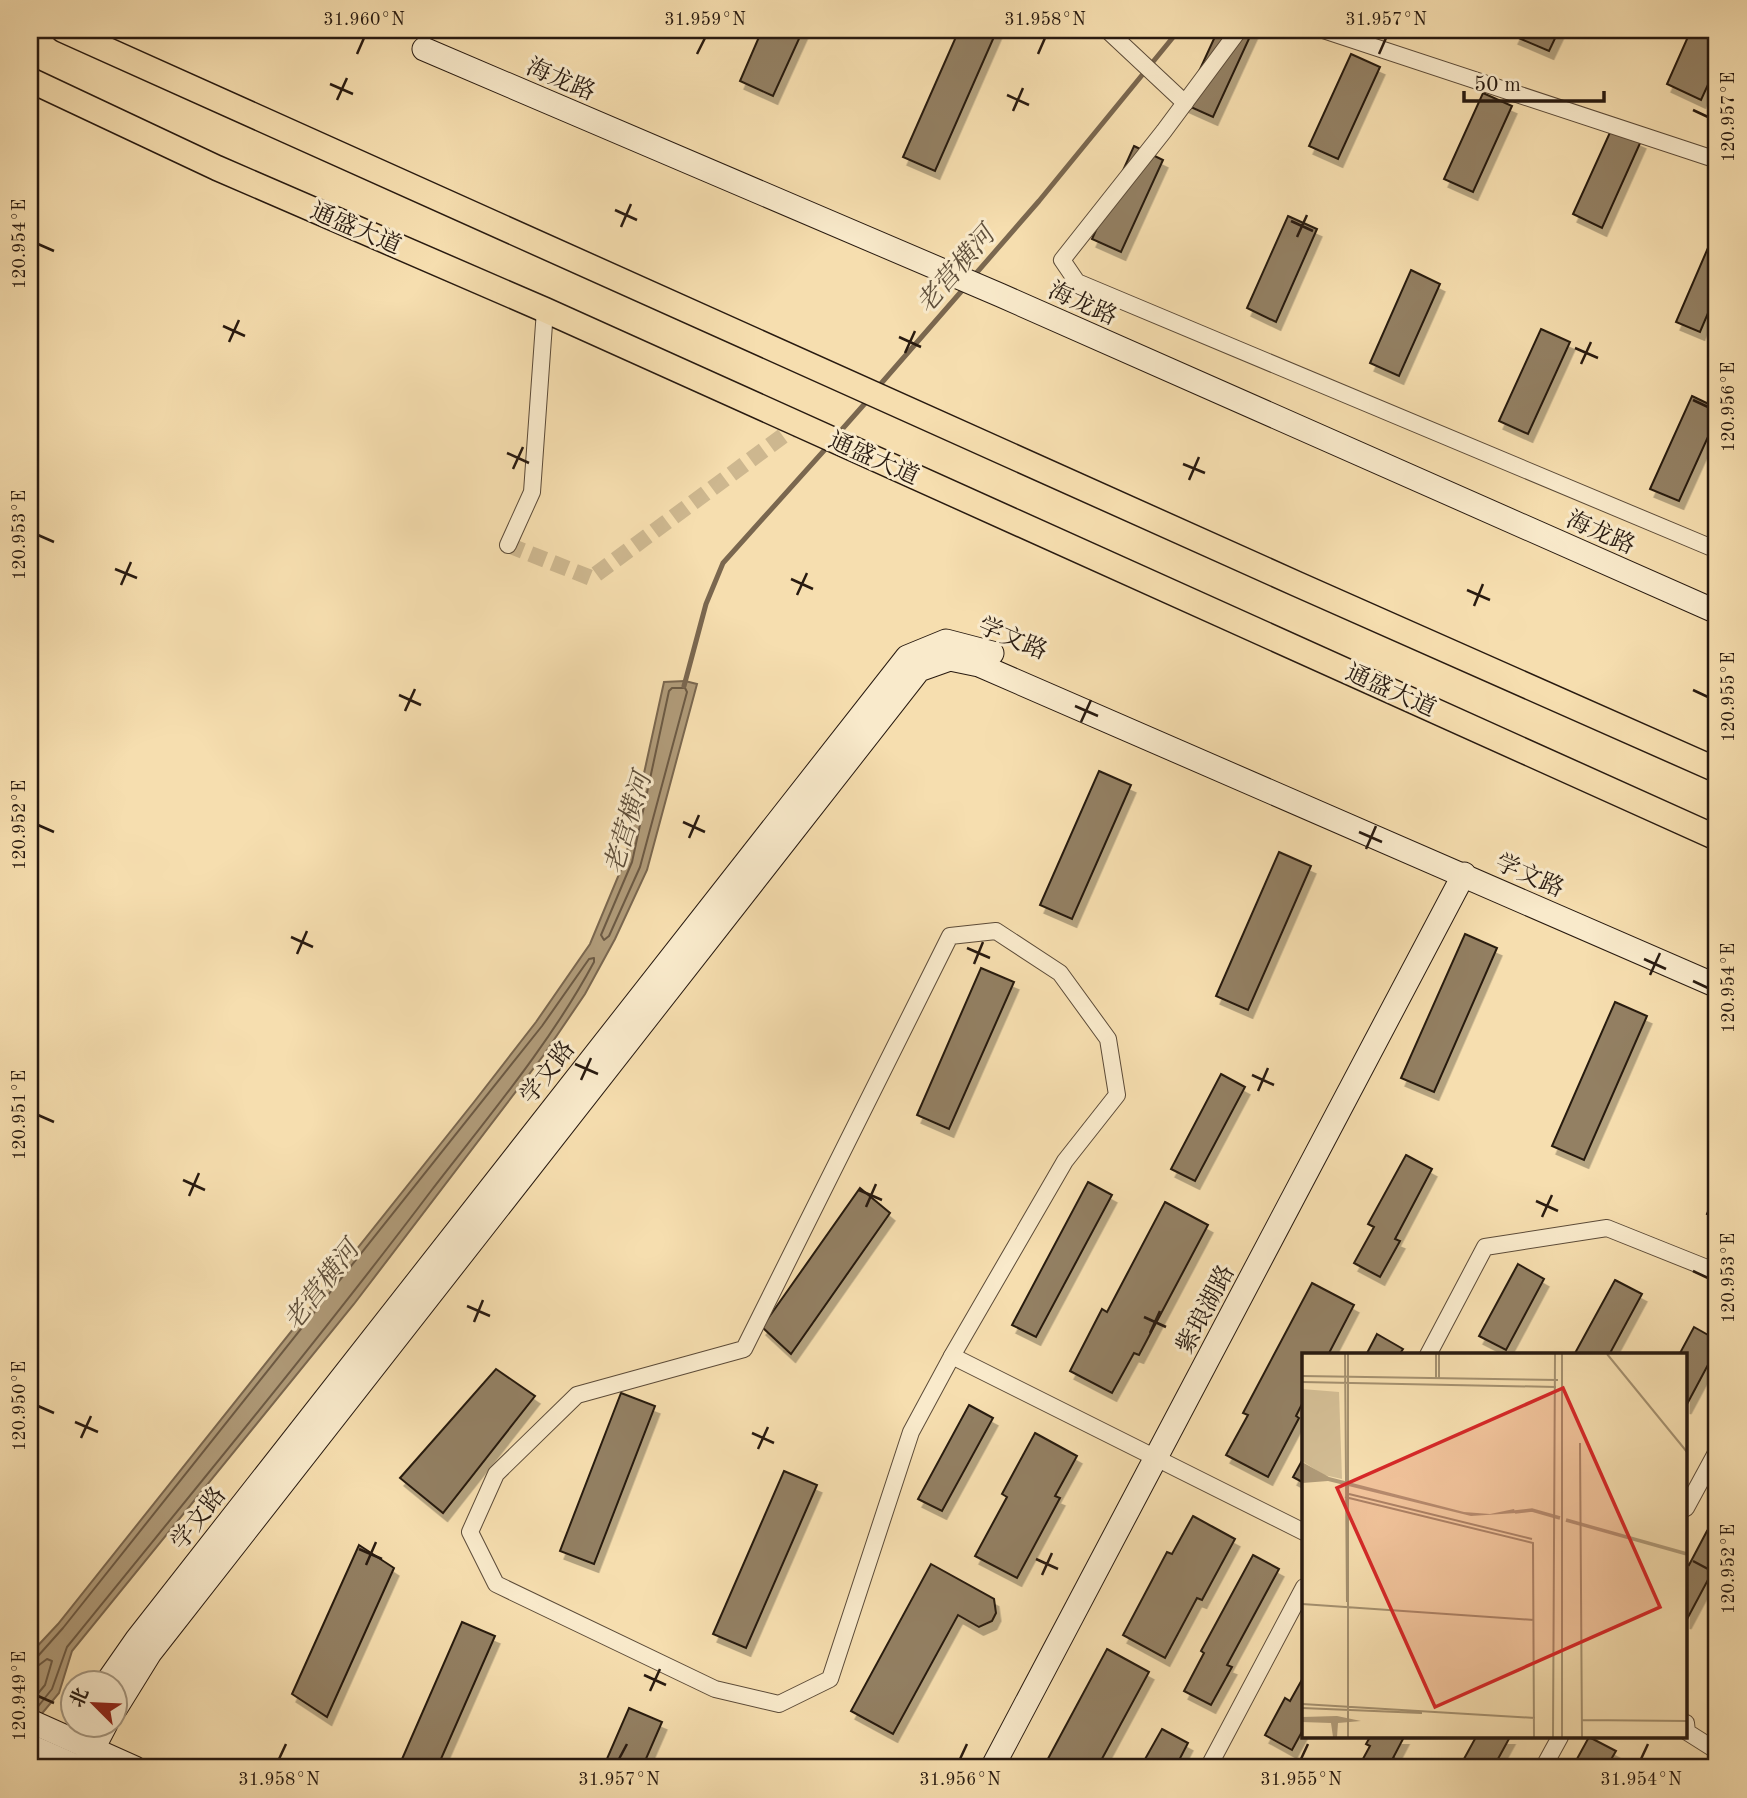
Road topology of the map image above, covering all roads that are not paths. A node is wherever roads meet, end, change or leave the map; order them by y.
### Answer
1 (63, 30) edge
2 (1107, 30) edge
3 (1239, 30) edge
4 (1323, 30) edge
5 (424, 49) dead end
6 (30, 80) edge
7 (1185, 103) junction
8 (1717, 160) edge
9 (545, 310) junction
10 (508, 545) dead end
11 (1717, 550) edge
12 (1717, 612) edge
13 (1090, 712) junction
14 (1717, 770) edge
15 (1717, 838) edge
16 (1464, 874) junction
17 (1717, 986) edge
18 (1717, 1272) edge
19 (1429, 1353) edge
20 (952, 1356) junction
21 (1717, 1451) edge
22 (1156, 1458) junction
23 (1688, 1504) edge
24 (1302, 1531) edge
25 (1302, 1591) edge
26 (117, 1668) edge
27 (130, 1685) edge
28 (33, 1731) edge
29 (1688, 1733) edge
30 (92, 1738) edge
31 (1559, 1738) edge
32 (1717, 1751) edge
33 (79, 1752) edge
34 (135, 1768) edge
35 (992, 1768) edge
36 (1208, 1768) edge
37 (1543, 1768) edge

1 - 14 main road
2 - 7 street
3 - 7 street
4 - 8 street
5 - 12 street, 海龙路
6 - 9 main road, 通盛大道
7 - 11 street
9 - 10 street
9 - 15 main road, 通盛大道
13 - 16 street, 学文路
13 - 26 street, 学文路
13 - 27 street, 学文路
16 - 17 street, 学文路
16 - 22 street, 紫琅湖路
18 - 19 street
20 - 20 street
20 - 22 street
21 - 23 street
22 - 24 street
22 - 35 street, 紫琅湖路
25 - 36 street
28 - 33 street
29 - 32 street
30 - 33 street
31 - 37 street
33 - 34 street

